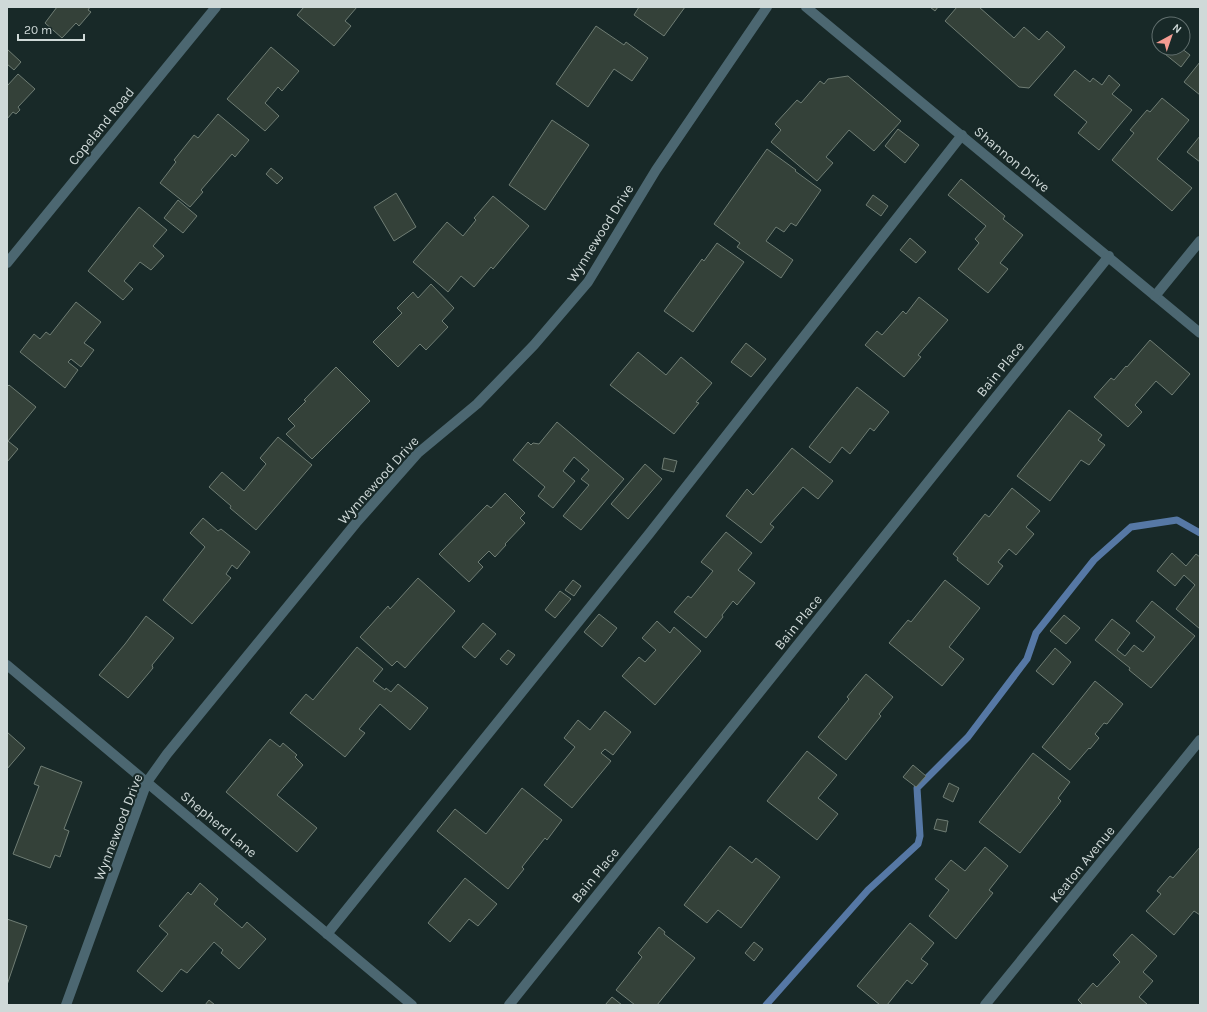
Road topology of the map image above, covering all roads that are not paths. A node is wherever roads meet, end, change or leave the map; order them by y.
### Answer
1 (216, 7) edge
2 (767, 7) edge
3 (806, 7) edge
4 (962, 135) junction
5 (1200, 241) edge
6 (1109, 256) junction
7 (7, 263) edge
8 (1155, 296) junction
9 (1200, 333) edge
10 (7, 665) edge
11 (1200, 740) edge
12 (148, 782) junction
13 (327, 934) junction
14 (66, 1005) edge
15 (412, 1005) edge
16 (509, 1005) edge
17 (985, 1005) edge

1 - 7 street, Copeland Road
2 - 12 street, Wynnewood Drive
3 - 4 street, Shannon Drive
4 - 6 street, Shannon Drive
4 - 13 street
5 - 8 street
6 - 8 street, Shannon Drive
6 - 16 street, Bain Place
8 - 9 street, Shannon Drive
10 - 12 street, Shepherd Lane
11 - 17 street, Keaton Avenue
12 - 13 street, Shepherd Lane
12 - 14 street, Wynnewood Drive
13 - 15 street, Shepherd Lane

